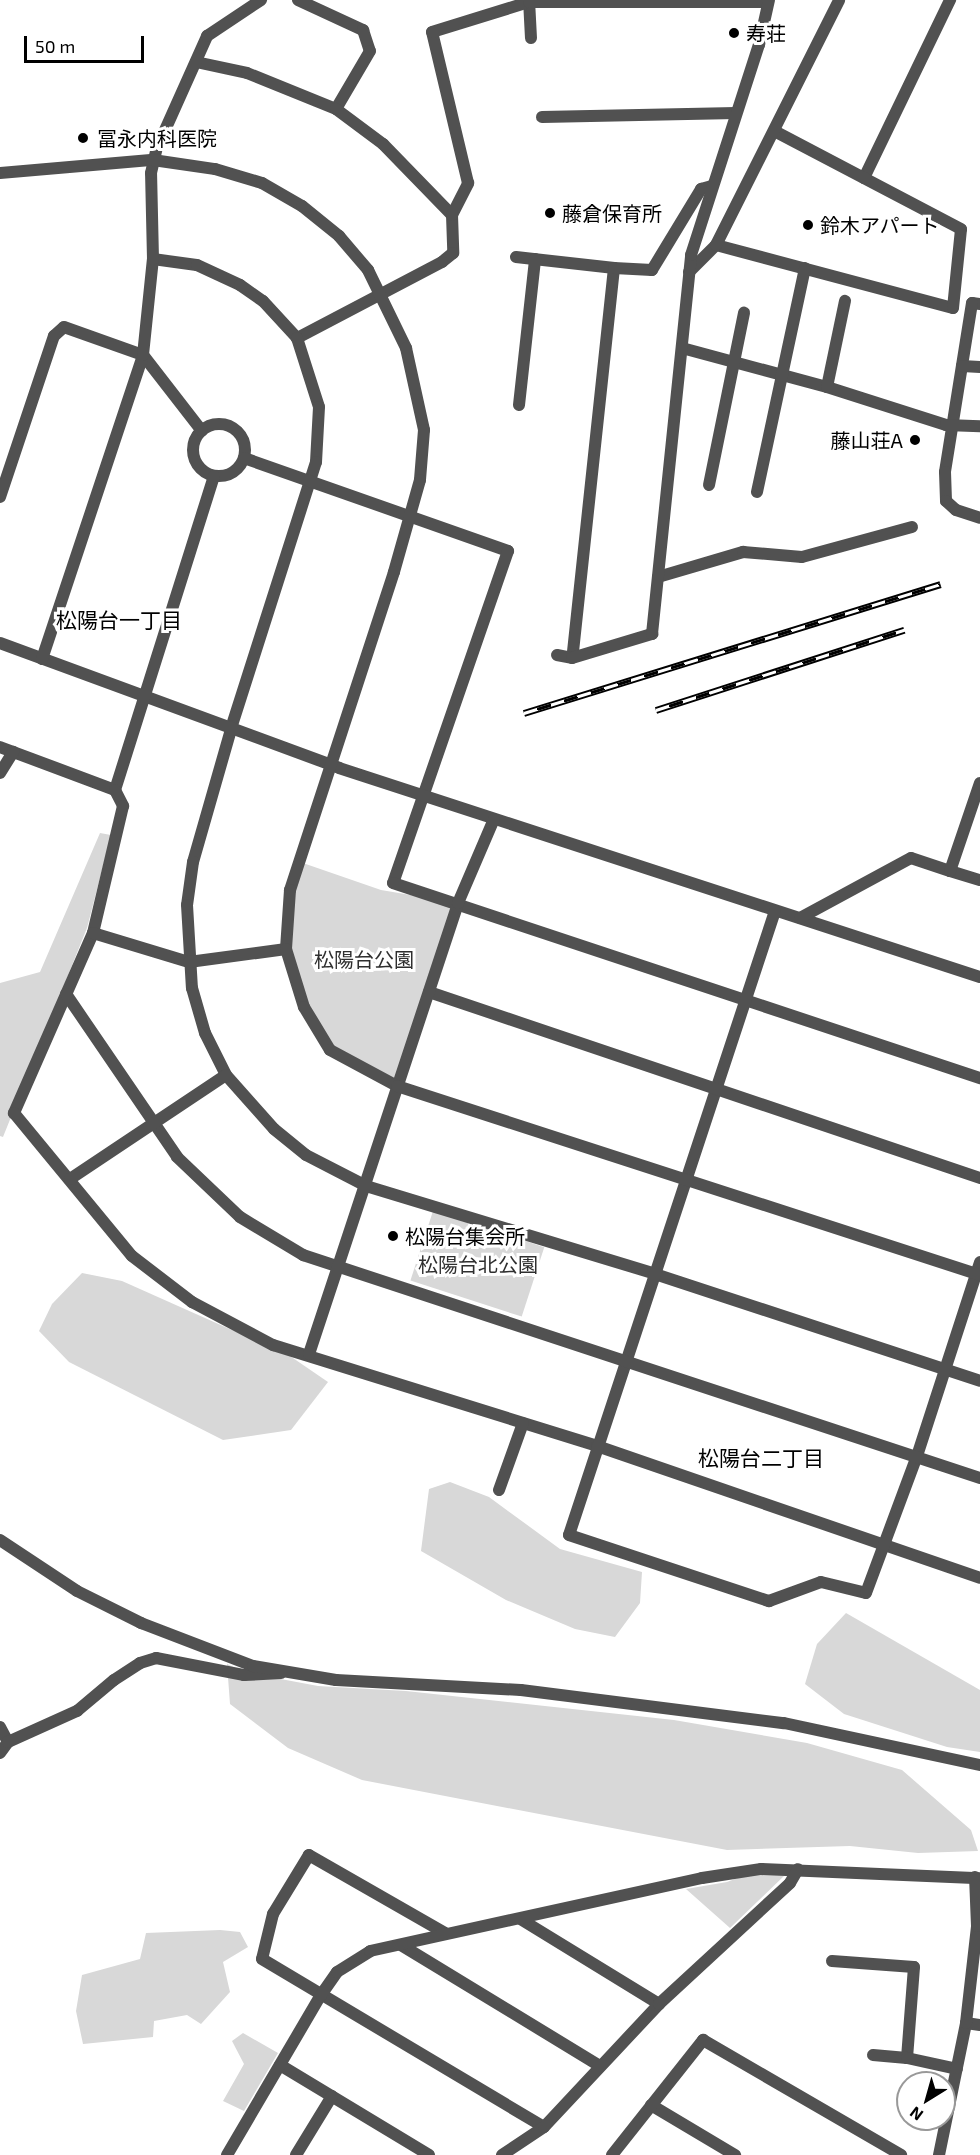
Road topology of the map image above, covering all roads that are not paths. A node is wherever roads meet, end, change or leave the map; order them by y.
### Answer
1 (261, 0) edge
2 (298, 0) edge
3 (839, 0) edge
4 (951, 0) edge
5 (529, 1) edge
6 (768, 1) edge
7 (531, 38) dead end
8 (196, 62) junction
9 (336, 109) junction
10 (736, 114) junction
11 (542, 117) dead end
12 (776, 132) junction
13 (153, 160) junction
14 (0, 173) edge
15 (864, 178) junction
16 (712, 186) junction
17 (452, 215) junction
18 (716, 244) junction
19 (516, 257) dead end
20 (153, 259) junction
21 (535, 259) junction
22 (614, 268) junction
23 (805, 268) junction
24 (689, 272) junction
25 (382, 293) junction
26 (845, 301) dead end
27 (980, 304) edge
28 (744, 313) dead end
29 (297, 338) junction
30 (682, 348) junction
31 (143, 355) junction
32 (733, 362) junction
33 (962, 366) junction
34 (980, 367) edge
35 (780, 374) junction
36 (827, 387) junction
37 (519, 405) dead end
38 (953, 423) junction
39 (980, 426) edge
40 (202, 431) junction
41 (244, 458) junction
42 (214, 476) junction
43 (310, 479) junction
44 (709, 485) dead end
45 (757, 492) dead end
46 (0, 497) edge
47 (410, 516) junction
48 (980, 518) edge
49 (912, 527) dead end
50 (658, 577) junction
51 (0, 643) edge
52 (557, 655) dead end
53 (572, 658) junction
54 (42, 659) junction
55 (142, 696) junction
56 (232, 726) junction
57 (0, 747) edge
58 (13, 752) junction
59 (333, 765) junction
60 (0, 773) edge
61 (980, 785) edge
62 (115, 790) junction
63 (423, 795) junction
64 (494, 819) junction
65 (950, 871) junction
66 (980, 880) edge
67 (458, 903) junction
68 (775, 911) junction
69 (800, 918) junction
70 (93, 933) junction
71 (286, 950) junction
72 (189, 962) junction
73 (980, 977) edge
74 (429, 992) junction
75 (66, 994) junction
76 (745, 999) junction
77 (226, 1075) junction
78 (980, 1078) edge
79 (397, 1086) junction
80 (716, 1086) junction
81 (152, 1125) junction
82 (980, 1178) edge
83 (70, 1179) junction
84 (684, 1179) junction
85 (366, 1186) junction
86 (337, 1266) junction
87 (979, 1270) edge
88 (655, 1274) junction
89 (309, 1354) junction
90 (626, 1361) junction
91 (946, 1369) junction
92 (980, 1381) edge
93 (523, 1423) junction
94 (597, 1446) junction
95 (917, 1456) junction
96 (980, 1478) edge
97 (499, 1490) dead end
98 (0, 1540) edge
99 (887, 1544) junction
100 (980, 1578) edge
101 (286, 1673) junction
102 (0, 1727) edge
103 (8, 1742) junction
104 (0, 1753) edge
105 (980, 1765) edge
106 (798, 1869) junction
107 (977, 1877) edge
108 (522, 1920) junction
109 (445, 1933) junction
110 (401, 1945) junction
111 (832, 1961) dead end
112 (321, 1995) junction
113 (659, 2004) junction
114 (966, 2023) junction
115 (980, 2025) edge
116 (873, 2055) dead end
117 (907, 2058) junction
118 (280, 2065) junction
119 (600, 2066) junction
120 (957, 2069) junction
121 (332, 2096) junction
122 (651, 2105) junction
123 (544, 2127) junction
124 (227, 2155) edge
125 (296, 2155) edge
126 (429, 2155) edge
127 (502, 2155) edge
128 (612, 2155) edge
129 (735, 2155) edge
130 (901, 2155) edge
131 (939, 2155) edge

1 - 8 street
2 - 9 street
3 - 12 street
4 - 15 street
5 - 6 street
5 - 7 street
5 - 17 street
6 - 10 street
8 - 9 street
8 - 13 street
9 - 17 street
10 - 11 street
10 - 16 street
12 - 15 street
12 - 18 street
13 - 14 street
13 - 20 street
13 - 25 street
15 - 23 street
16 - 22 street
16 - 24 street
17 - 25 street
18 - 23 street
18 - 24 street
19 - 21 street
20 - 29 street
20 - 31 street
21 - 22 street
21 - 37 street
22 - 53 street
23 - 35 street
24 - 30 street
25 - 29 street
25 - 47 street
26 - 36 street
27 - 33 street
28 - 32 street
29 - 43 street
30 - 32 street
30 - 50 street
31 - 40 street
31 - 46 street
31 - 54 street
32 - 35 street
32 - 44 street
33 - 34 street
33 - 38 street
35 - 36 street
35 - 45 street
36 - 38 street
38 - 39 street
38 - 48 street
40 - 41 street
40 - 42 street
41 - 42 street
41 - 43 street
42 - 55 street
43 - 47 street
43 - 56 street
47 - 59 street
47 - 63 street
49 - 50 street
50 - 53 street
51 - 54 street
52 - 53 street
54 - 55 street
55 - 56 street
55 - 62 street
56 - 59 street
56 - 72 street
57 - 58 street
58 - 60 street
58 - 62 street
59 - 63 street
59 - 71 street
61 - 65 street
62 - 70 street
63 - 64 street
63 - 67 street
64 - 67 street
64 - 68 street
65 - 66 street
65 - 69 street
67 - 74 street
67 - 76 street
68 - 69 street
68 - 76 street
69 - 73 street
70 - 72 street
70 - 75 street
71 - 72 street
71 - 79 street
72 - 77 street
74 - 79 street
74 - 80 street
75 - 81 street
75 - 83 street
76 - 78 street
76 - 80 street
77 - 81 street
77 - 85 street
79 - 84 street
79 - 85 street
80 - 82 street
80 - 84 street
81 - 83 street
81 - 86 street
83 - 89 street
84 - 87 street
84 - 88 street
85 - 86 street
85 - 88 street
86 - 89 street
86 - 90 street
87 - 91 street
88 - 90 street
88 - 91 street
89 - 93 street
90 - 94 street
90 - 95 street
91 - 92 street
91 - 95 street
93 - 94 street
93 - 97 street
94 - 99 street
94 - 99 street
95 - 96 street
95 - 99 street
98 - 101 street
99 - 100 street
101 - 103 street
101 - 105 street
102 - 103 street
103 - 104 street
106 - 107 street
106 - 108 street
106 - 113 street
107 - 114 street
108 - 109 street
108 - 113 street
109 - 110 street
109 - 112 street
110 - 112 street
110 - 119 street
111 - 117 street
112 - 118 street
112 - 123 street
113 - 119 street
114 - 115 street
114 - 120 street
116 - 117 street
117 - 120 street
118 - 121 street
118 - 124 street
119 - 123 street
120 - 131 street
121 - 125 street
121 - 126 street
122 - 128 street
122 - 129 street
122 - 130 street
123 - 127 street

